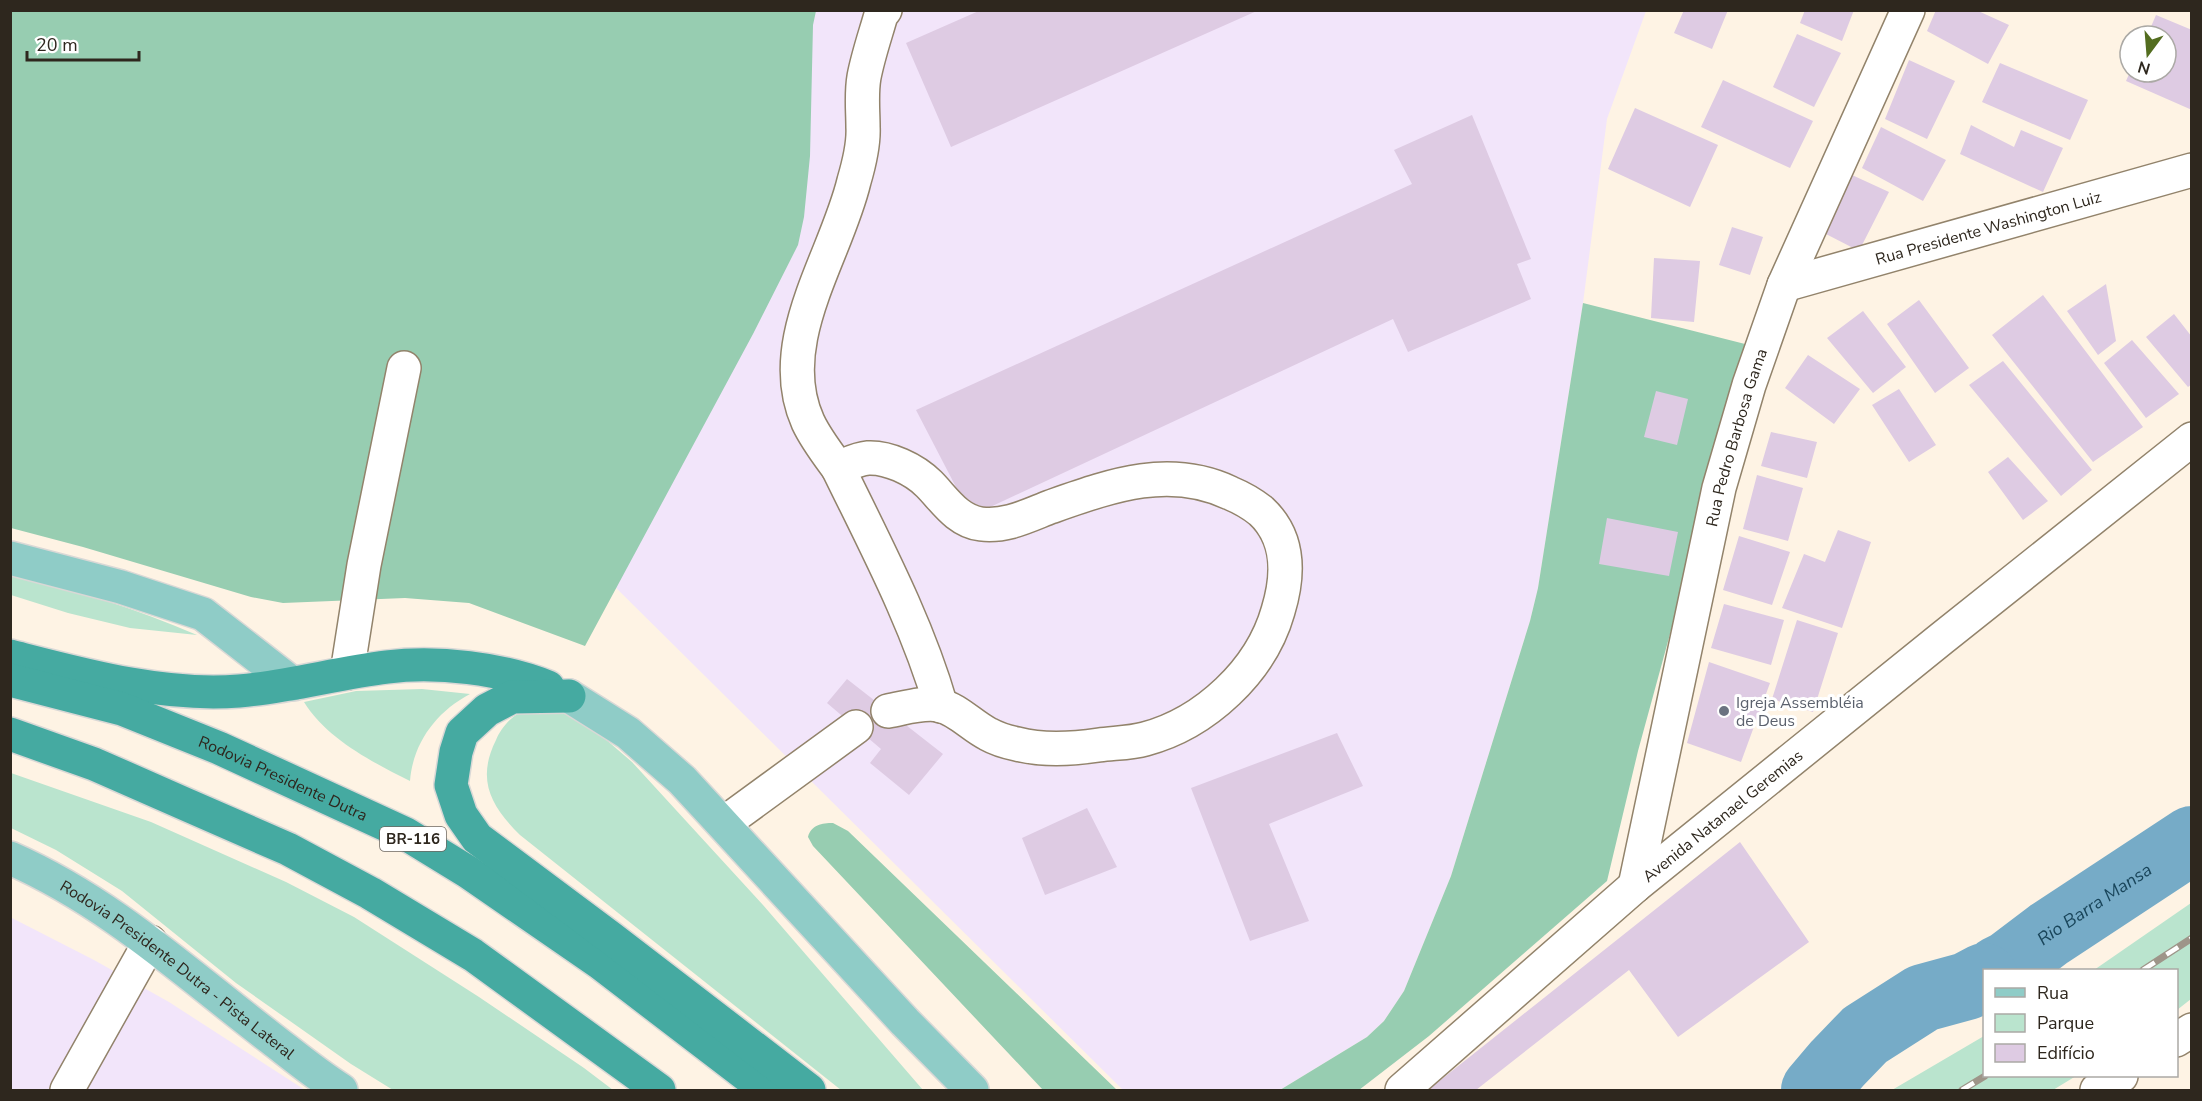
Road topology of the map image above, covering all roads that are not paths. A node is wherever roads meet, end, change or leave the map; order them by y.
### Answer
1 (885, 10) edge
2 (1908, 10) edge
3 (2192, 170) edge
4 (1784, 285) junction
5 (404, 368) dead end
6 (2192, 439) edge
7 (838, 468) junction
8 (10, 558) edge
9 (10, 656) edge
10 (347, 673) junction
11 (10, 680) edge
12 (293, 684) junction
13 (569, 696) junction
14 (942, 706) junction
15 (888, 711) dead end
16 (856, 727) dead end
17 (14, 736) edge
18 (723, 824) junction
19 (10, 858) edge
20 (1635, 886) junction
21 (150, 942) junction
22 (2192, 1030) edge
23 (2178, 1039) edge
24 (67, 1090) edge
25 (341, 1090) edge
26 (659, 1090) edge
27 (766, 1090) edge
28 (809, 1090) edge
29 (972, 1090) edge
30 (1402, 1090) edge

1 - 7 street
2 - 4 street, Rua Pedro Barbosa Gama
3 - 4 street, Rua Presidente Washington Luiz
4 - 20 street, Rua Pedro Barbosa Gama
5 - 10 street
6 - 20 street, Avenida Natanael Geremias
7 - 14 street
7 - 14 street
8 - 12 main road
9 - 12 highway
10 - 12 highway
10 - 13 highway
11 - 27 highway, Rodovia Presidente Dutra / BR-116
13 - 18 main road
13 - 28 highway
14 - 15 street
16 - 18 street
17 - 26 highway
18 - 29 main road
19 - 21 main road, Rodovia Presidente Dutra - Pista Lateral
20 - 30 street, Avenida Natanael Geremias
21 - 24 street
21 - 25 main road, Rodovia Presidente Dutra - Pista Lateral
22 - 23 street

